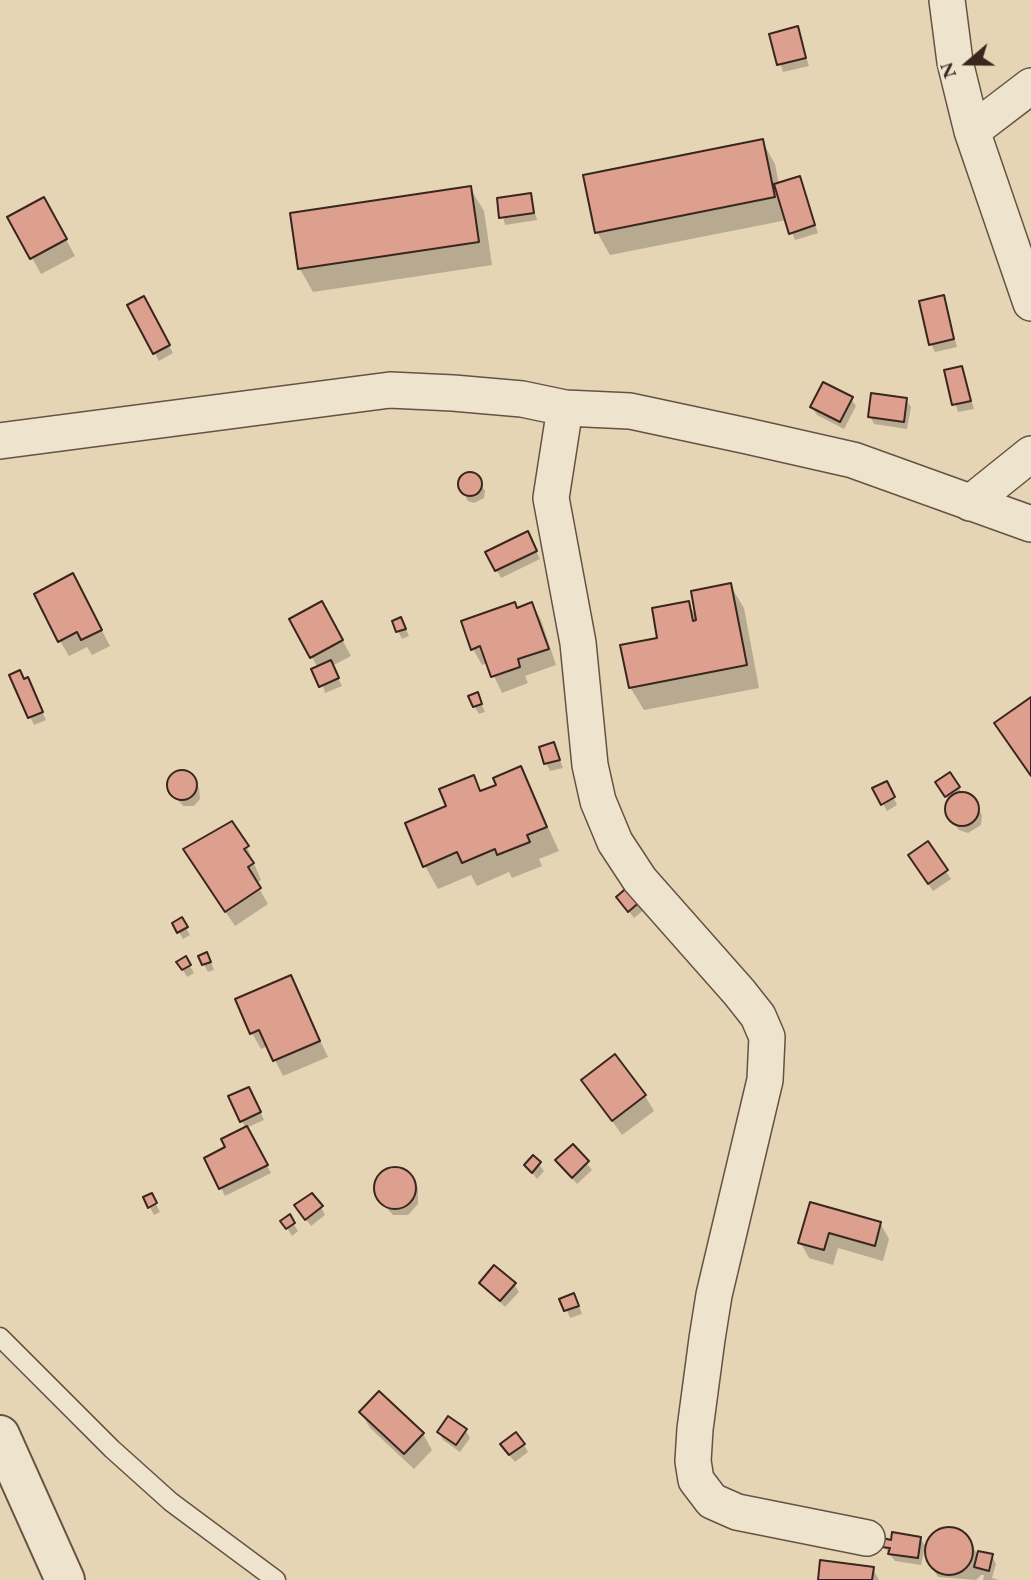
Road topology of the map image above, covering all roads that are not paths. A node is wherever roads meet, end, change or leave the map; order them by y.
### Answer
1 (947, 0) edge
2 (1031, 86) edge
3 (972, 131) junction
4 (1031, 303) edge
5 (565, 408) junction
6 (0, 442) edge
7 (1031, 454) edge
8 (970, 503) junction
9 (1031, 523) edge
10 (0, 1337) edge
11 (0, 1435) edge
12 (867, 1538) dead end
13 (65, 1580) edge
14 (276, 1580) edge

1 - 3 street
2 - 3 street
3 - 4 street
5 - 6 street
5 - 8 street
5 - 12 street
7 - 8 street
8 - 9 street
10 - 14 lane
11 - 13 street

